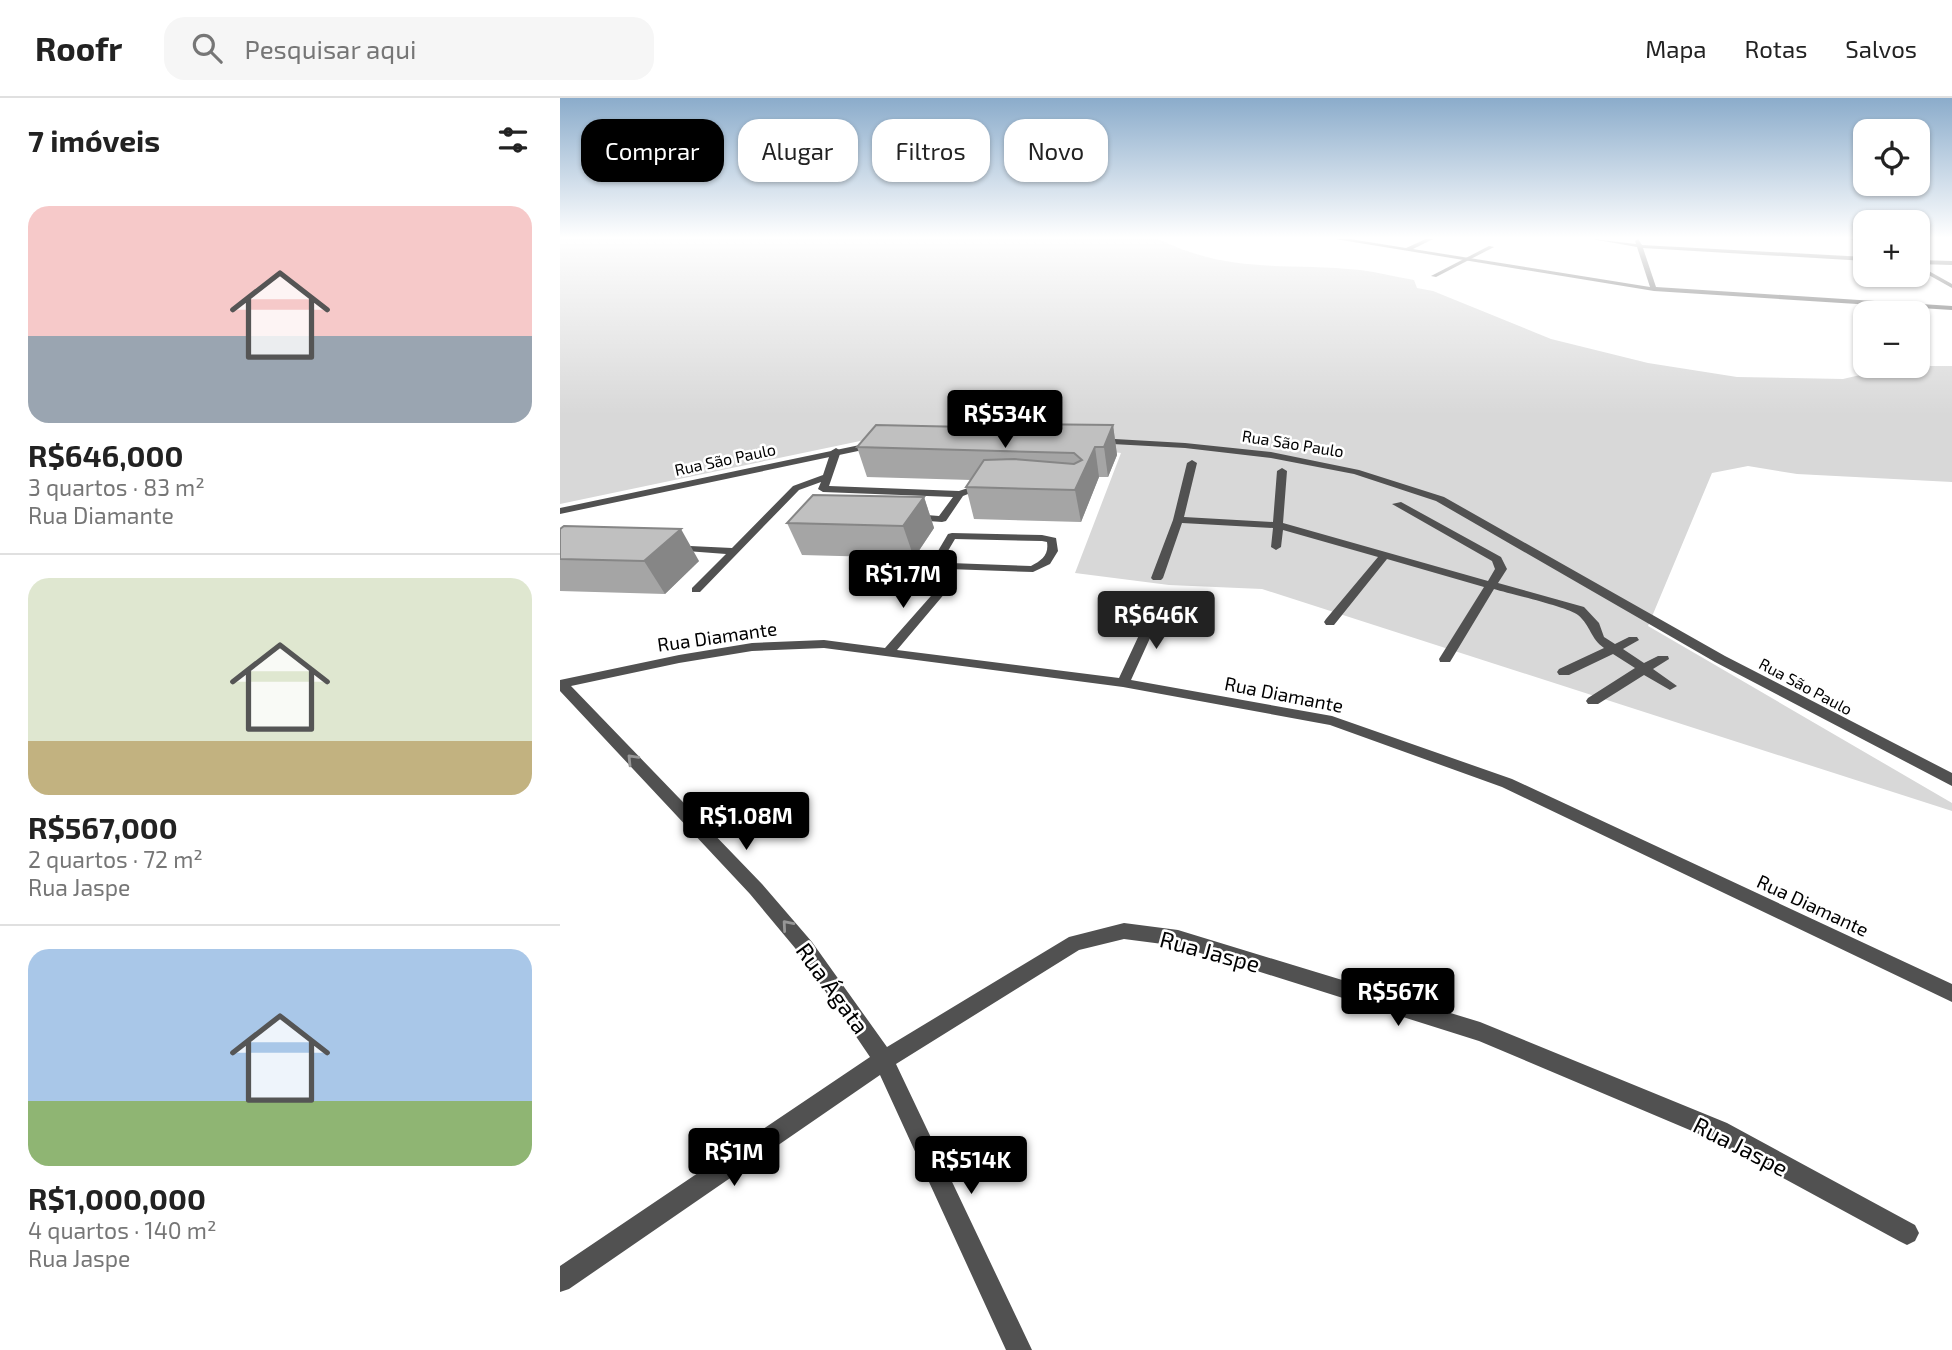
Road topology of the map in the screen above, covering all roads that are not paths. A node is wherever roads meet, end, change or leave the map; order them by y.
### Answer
1 (1786, 297) edge
2 (1952, 308) edge
3 (1091, 441) edge
4 (882, 443) edge
5 (836, 451) junction
6 (1192, 463) dead end
7 (1282, 471) dead end
8 (828, 476) junction
9 (989, 485) edge
10 (960, 494) junction
11 (1397, 504) dead end
12 (560, 511) edge
13 (901, 516) edge
14 (942, 519) junction
15 (1178, 520) junction
16 (1278, 525) junction
17 (953, 536) junction
18 (654, 546) edge
19 (1276, 547) dead end
20 (735, 551) junction
21 (1385, 555) junction
22 (1157, 578) dead end
23 (1491, 585) junction
24 (696, 590) dead end
25 (942, 590) dead end
26 (1159, 605) dead end
27 (1329, 622) dead end
28 (1633, 640) dead end
29 (1612, 649) junction
30 (888, 652) junction
31 (1445, 659) dead end
32 (1663, 659) dead end
33 (1643, 669) junction
34 (1564, 672) dead end
35 (1123, 683) junction
36 (560, 684) edge
37 (1670, 686) dead end
38 (1593, 701) dead end
39 (1952, 780) edge
40 (1950, 986) edge
41 (884, 1060) junction
42 (1907, 1233) dead end
43 (560, 1280) edge
44 (1019, 1350) edge

1 - 2 street
3 - 39 street, Rua São Paulo
4 - 5 street, Rua São Paulo
5 - 8 street
5 - 12 street, Rua São Paulo
6 - 15 street
7 - 16 street
8 - 10 street
8 - 20 street
9 - 10 street
10 - 14 street
11 - 23 street
13 - 14 street
14 - 17 street
15 - 16 street
15 - 22 street
16 - 19 street
16 - 21 street
17 - 17 street
18 - 20 street
20 - 24 street
21 - 23 street
21 - 27 street
23 - 29 street
23 - 31 street
25 - 30 street
26 - 35 street
28 - 29 street
29 - 33 street
29 - 34 street
30 - 35 street, Rua Diamante
30 - 36 street, Rua Diamante
32 - 33 street
33 - 37 street
33 - 38 street
35 - 40 street, Rua Diamante
41 -> 36 street, Rua Ágata
41 - 42 street, Rua Jaspe
41 - 43 street, Rua Jaspe
41 - 44 street, Rua Ágata

